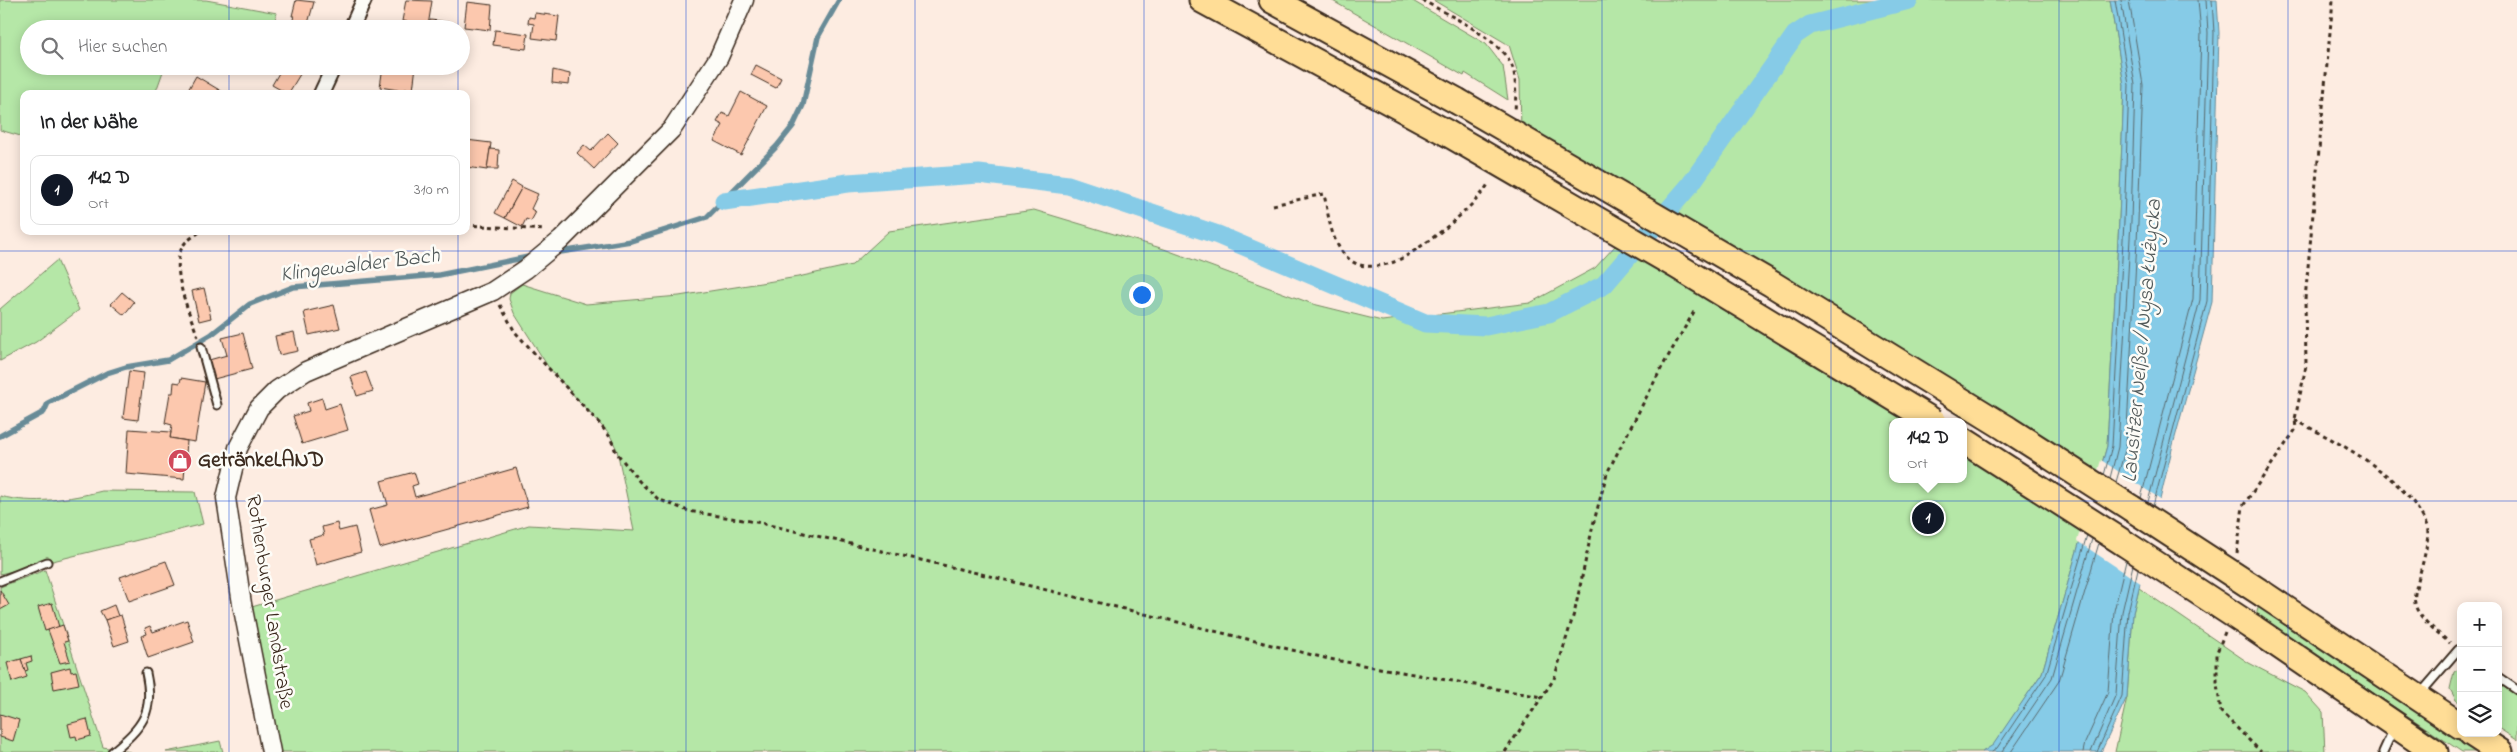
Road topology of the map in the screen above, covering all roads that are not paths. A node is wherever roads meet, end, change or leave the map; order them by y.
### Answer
1 (364, 0) edge
2 (744, 0) edge
3 (1202, 0) edge
4 (1272, 0) edge
5 (355, 20) edge
6 (330, 75) edge
7 (323, 90) edge
8 (201, 347) dead end
9 (217, 405) dead end
10 (1927, 418) edge
11 (1967, 443) edge
12 (47, 562) dead end
13 (0, 581) edge
14 (2457, 653) edge
15 (146, 673) dead end
16 (2502, 680) edge
17 (2517, 690) edge
18 (2417, 697) junction
19 (2457, 723) edge
20 (2395, 725) junction
21 (2477, 737) edge
22 (112, 752) edge
23 (271, 752) edge
24 (2383, 752) edge
25 (2435, 752) edge
26 (2500, 752) edge

1 - 5 street
2 - 23 street, Rothenburger Landstraße
3 - 10 highway, bridge
4 - 18 highway, bridge
6 - 7 street
8 - 9 lane
11 - 20 highway, bridge
12 - 13 lane
14 - 18 lane
15 - 22 lane
16 - 17 lane
18 - 19 highway
20 - 24 lane
20 - 25 highway
21 - 26 highway

